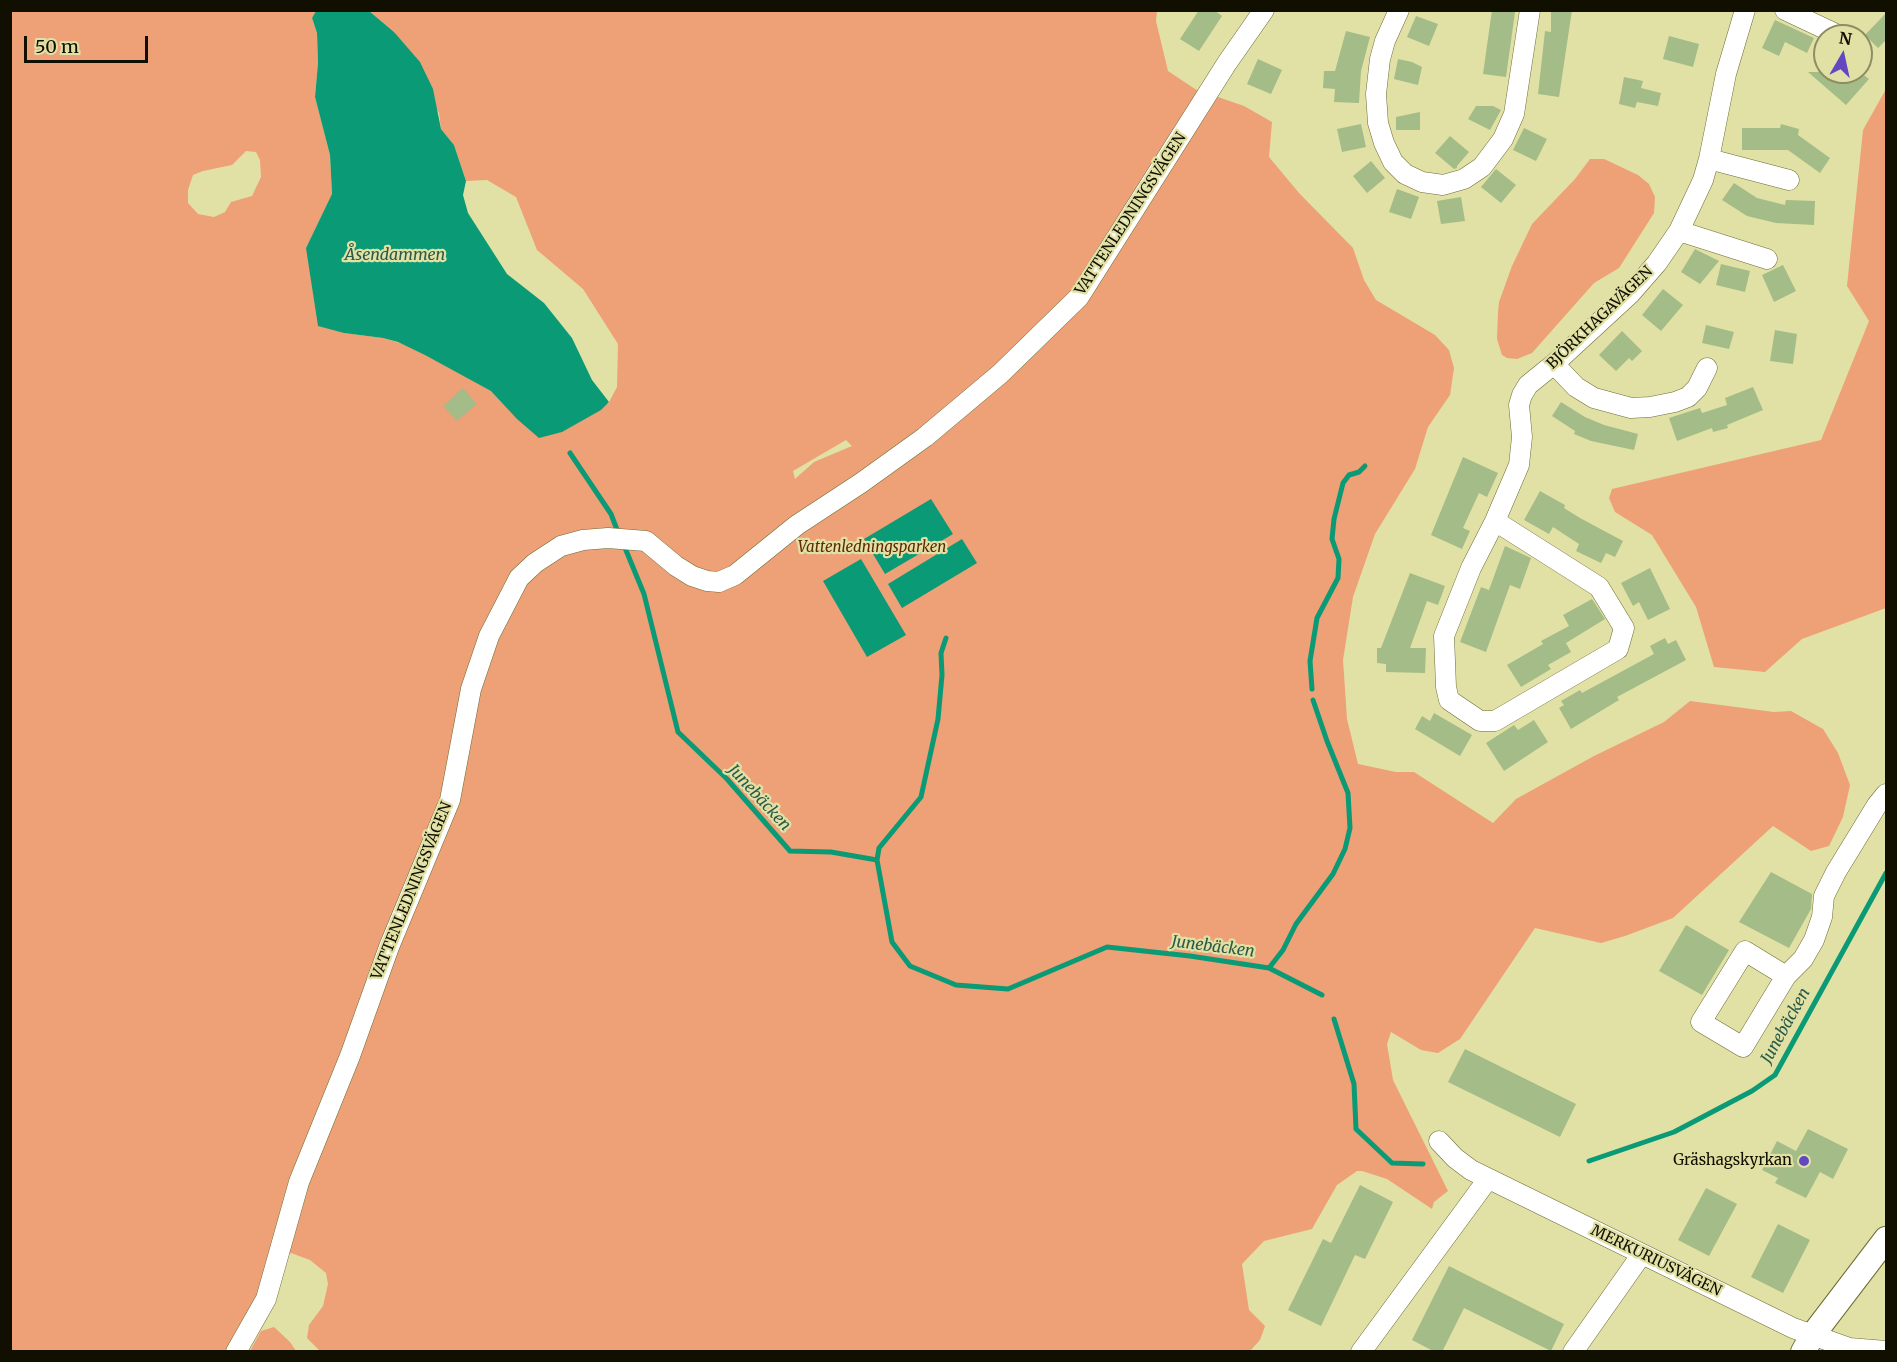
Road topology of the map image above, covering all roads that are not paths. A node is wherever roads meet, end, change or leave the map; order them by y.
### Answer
1 (1264, 10) edge
2 (1399, 10) edge
3 (1530, 10) edge
4 (1746, 10) edge
5 (1785, 10) edge
6 (1815, 24) edge
7 (1709, 159) junction
8 (1789, 180) dead end
9 (1679, 231) junction
10 (1767, 259) dead end
11 (1554, 364) junction
12 (1707, 368) dead end
13 (1495, 521) junction
14 (1887, 794) edge
15 (1786, 976) junction
16 (1439, 1141) dead end
17 (1488, 1179) junction
18 (1887, 1239) edge
19 (1642, 1254) junction
20 (1808, 1344) edge
21 (1887, 1351) edge
22 (236, 1352) edge
23 (1361, 1352) edge
24 (1573, 1352) edge

1 - 22 street, VATTENLEDNINGSVÄGEN
2 - 3 street
4 - 7 street, BJÖRKHAGAVÄGEN
5 - 6 street
7 - 8 street
7 - 9 street, BJÖRKHAGAVÄGEN
9 - 10 street
9 - 11 street, BJÖRKHAGAVÄGEN
11 - 12 street
11 - 13 street, BJÖRKHAGAVÄGEN
13 - 13 street, BJÖRKHAGAVÄGEN
14 - 15 street
15 - 15 street
16 - 17 street, MERKURIUSVÄGEN
17 - 19 street, MERKURIUSVÄGEN
17 - 23 street
18 - 20 street
19 - 20 street, MERKURIUSVÄGEN
19 - 24 street
20 - 21 street, MERKURIUSVÄGEN

